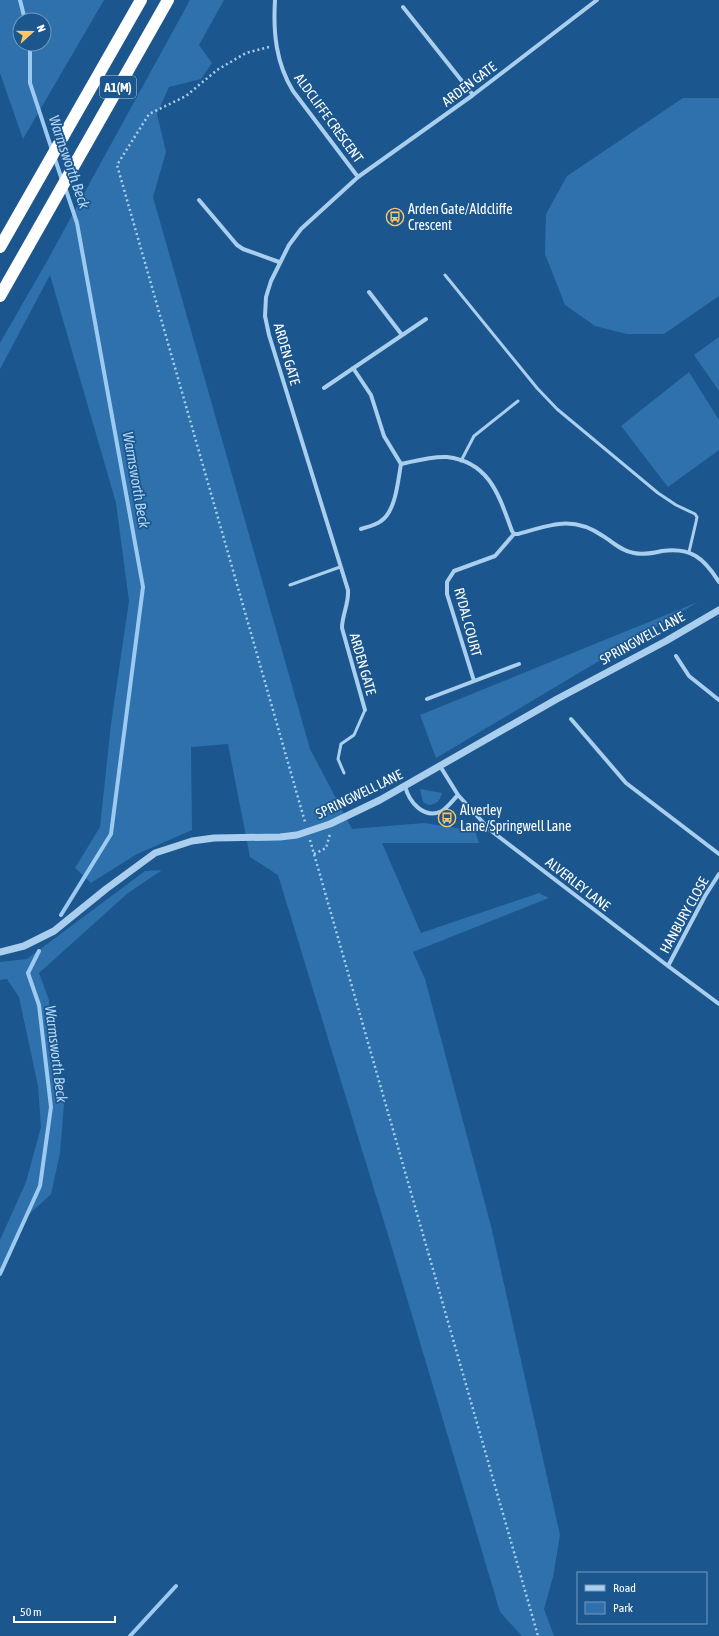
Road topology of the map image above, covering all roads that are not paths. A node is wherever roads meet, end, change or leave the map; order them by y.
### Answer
1 (141, 0) edge
2 (168, 0) edge
3 (275, 0) edge
4 (597, 0) edge
5 (403, 7) dead end
6 (473, 95) junction
7 (358, 177) junction
8 (199, 200) dead end
9 (0, 247) edge
10 (279, 262) junction
11 (445, 275) dead end
12 (369, 292) dead end
13 (0, 296) edge
14 (426, 319) dead end
15 (402, 335) junction
16 (353, 368) junction
17 (324, 388) dead end
18 (518, 401) dead end
19 (461, 461) junction
20 (401, 464) junction
21 (361, 529) dead end
22 (514, 534) junction
23 (689, 552) junction
24 (340, 567) junction
25 (719, 582) edge
26 (290, 585) dead end
27 (719, 610) edge
28 (676, 656) dead end
29 (519, 664) dead end
30 (474, 681) junction
31 (427, 699) dead end
32 (719, 700) edge
33 (365, 710) joint
34 (572, 719) dead end
35 (440, 766) junction
36 (344, 773) dead end
37 (404, 786) junction
38 (458, 795) junction
39 (719, 854) edge
40 (719, 874) edge
41 (0, 952) edge
42 (668, 966) junction
43 (719, 1004) edge

1 - 9 highway, A1(M)
2 - 13 highway, A1(M)
3 - 7 street, ALDCLIFFE CRESCENT
4 - 6 street, ARDEN GATE
5 - 6 street
6 - 7 street, ARDEN GATE
7 - 10 street, ARDEN GATE
8 - 10 street
10 - 24 street, ARDEN GATE
11 - 23 lane
12 - 15 street
14 - 15 street
15 - 16 street
16 - 17 street
16 - 20 street
18 - 19 lane
19 - 20 street
19 - 22 street
20 - 21 street
22 - 23 street
22 - 30 street, RYDAL COURT
23 - 25 street
24 - 26 lane
24 - 33 street, ARDEN GATE
27 - 35 street, SPRINGWELL LANE
28 - 32 street
29 - 30 street
30 - 31 street
33 - 36 lane
34 - 39 street
35 - 37 street, SPRINGWELL LANE
35 - 38 street, ALVERLEY LANE
37 - 38 street
37 - 41 street, SPRINGWELL LANE
38 - 42 street, ALVERLEY LANE
40 - 42 street, HANBURY CLOSE
42 - 43 street, ALVERLEY LANE

